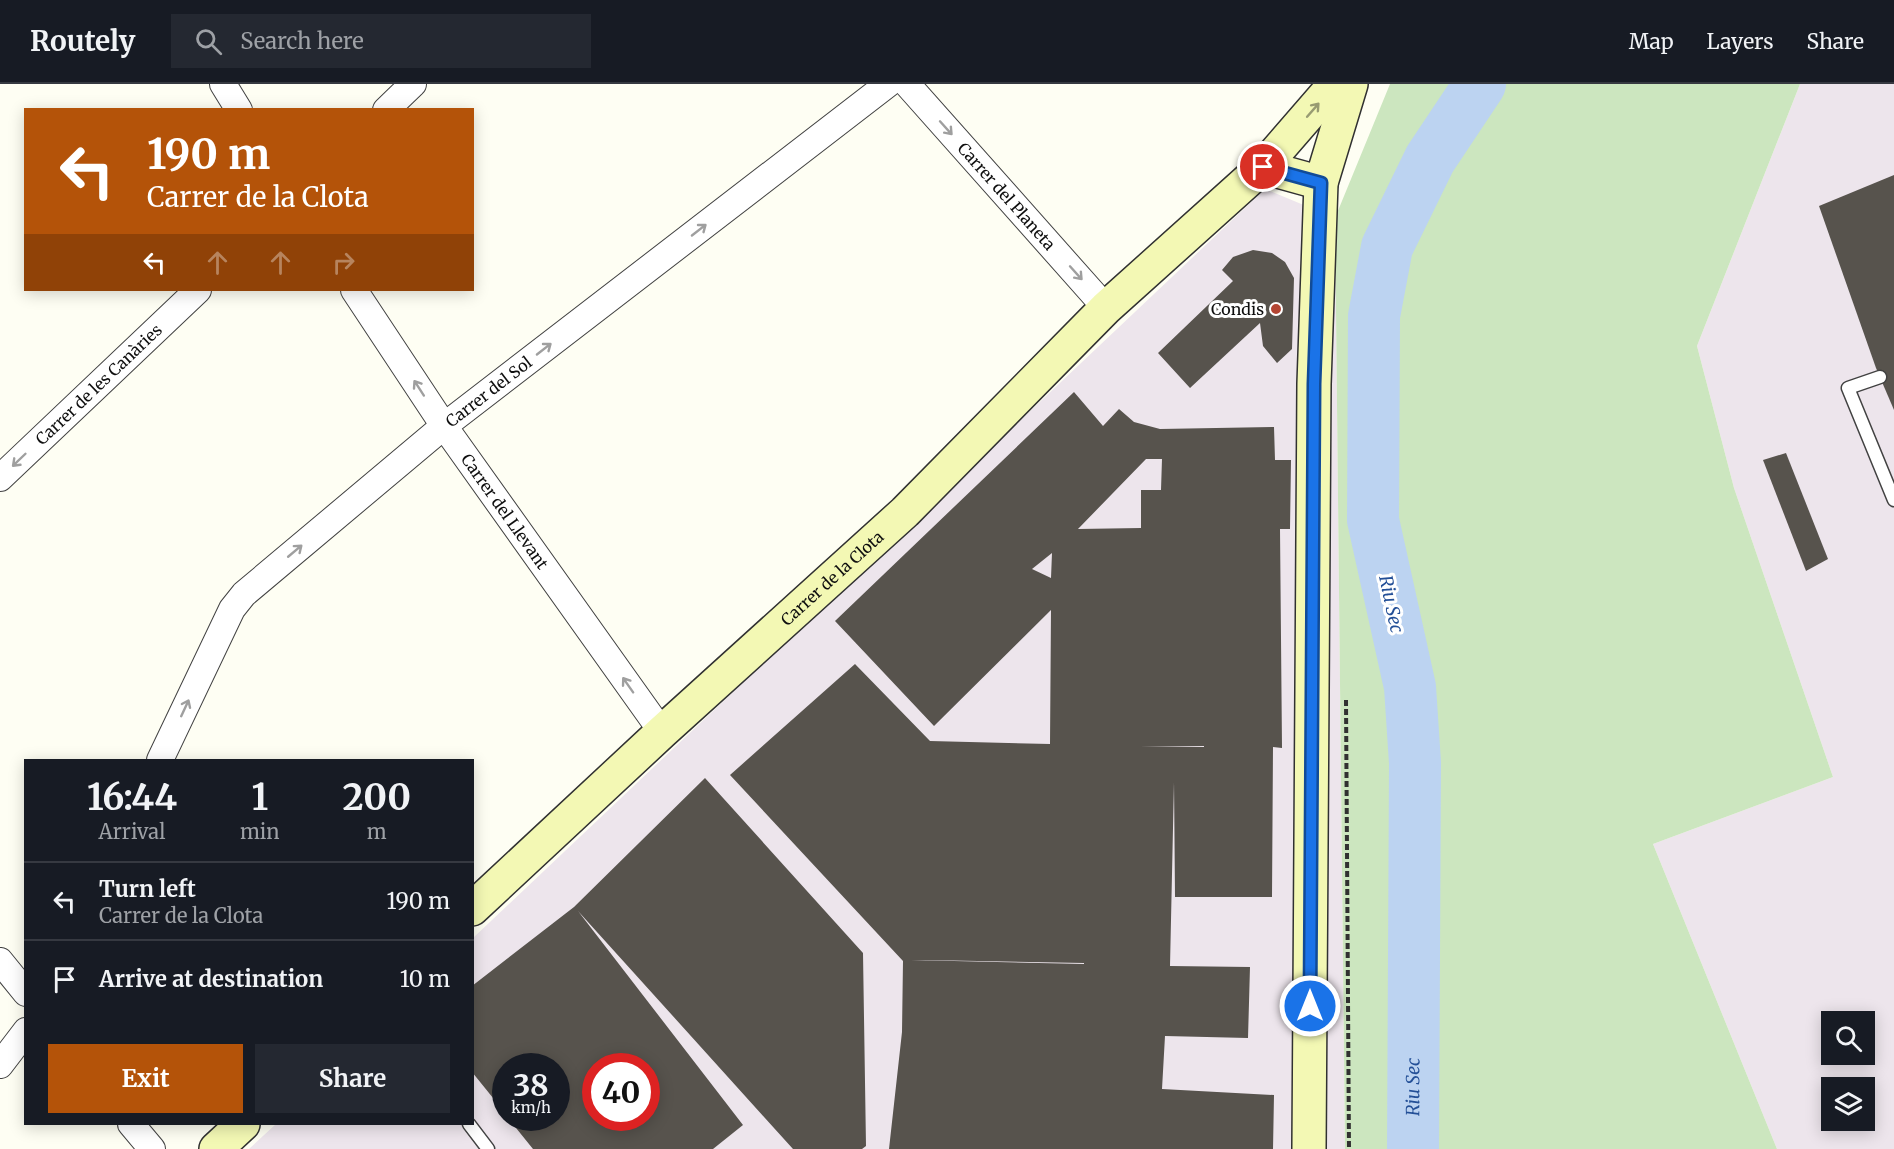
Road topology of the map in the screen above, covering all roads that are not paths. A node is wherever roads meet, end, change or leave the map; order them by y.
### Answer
1 (223, 84) edge
2 (413, 84) edge
3 (888, 84) edge
4 (907, 84) edge
5 (1305, 84) edge
6 (1335, 84) edge
7 (1351, 84) edge
8 (238, 108) edge
9 (388, 108) edge
10 (1263, 167) junction
11 (1321, 183) junction
12 (1184, 237) junction
13 (197, 291) edge
14 (355, 291) edge
15 (1106, 308) junction
16 (1880, 377) dead end
17 (444, 426) junction
18 (0, 478) edge
19 (1894, 500) edge
20 (662, 732) junction
21 (160, 759) edge
22 (474, 907) edge
23 (0, 961) edge
24 (24, 991) edge
25 (24, 1034) edge
26 (0, 1065) edge
27 (132, 1125) edge
28 (242, 1125) edge
29 (470, 1125) edge
30 (152, 1149) edge
31 (216, 1149) edge
32 (488, 1149) edge
33 (1310, 1149) edge

1 - 8 street
2 - 9 street
17 -> 3 street, Carrer del Sol
4 -> 15 street, Carrer del Planeta
5 - 12 street, Carrer de la Clota
10 -> 6 street, Carrer de la Clota
7 - 11 street
10 - 11 street
10 - 12 street, Carrer de la Clota
11 - 33 street
12 - 15 street, Carrer de la Clota
13 -> 18 street, Carrer de les Canàries
17 -> 14 street, Carrer del Llevant
15 - 20 street, Carrer de la Clota
16 - 19 lane
20 -> 17 street, Carrer del Llevant
21 -> 17 street, Carrer del Sol
20 - 22 street, Carrer de la Clota
23 - 24 street
25 - 26 street
27 - 30 street
28 - 31 street
29 - 32 lane

